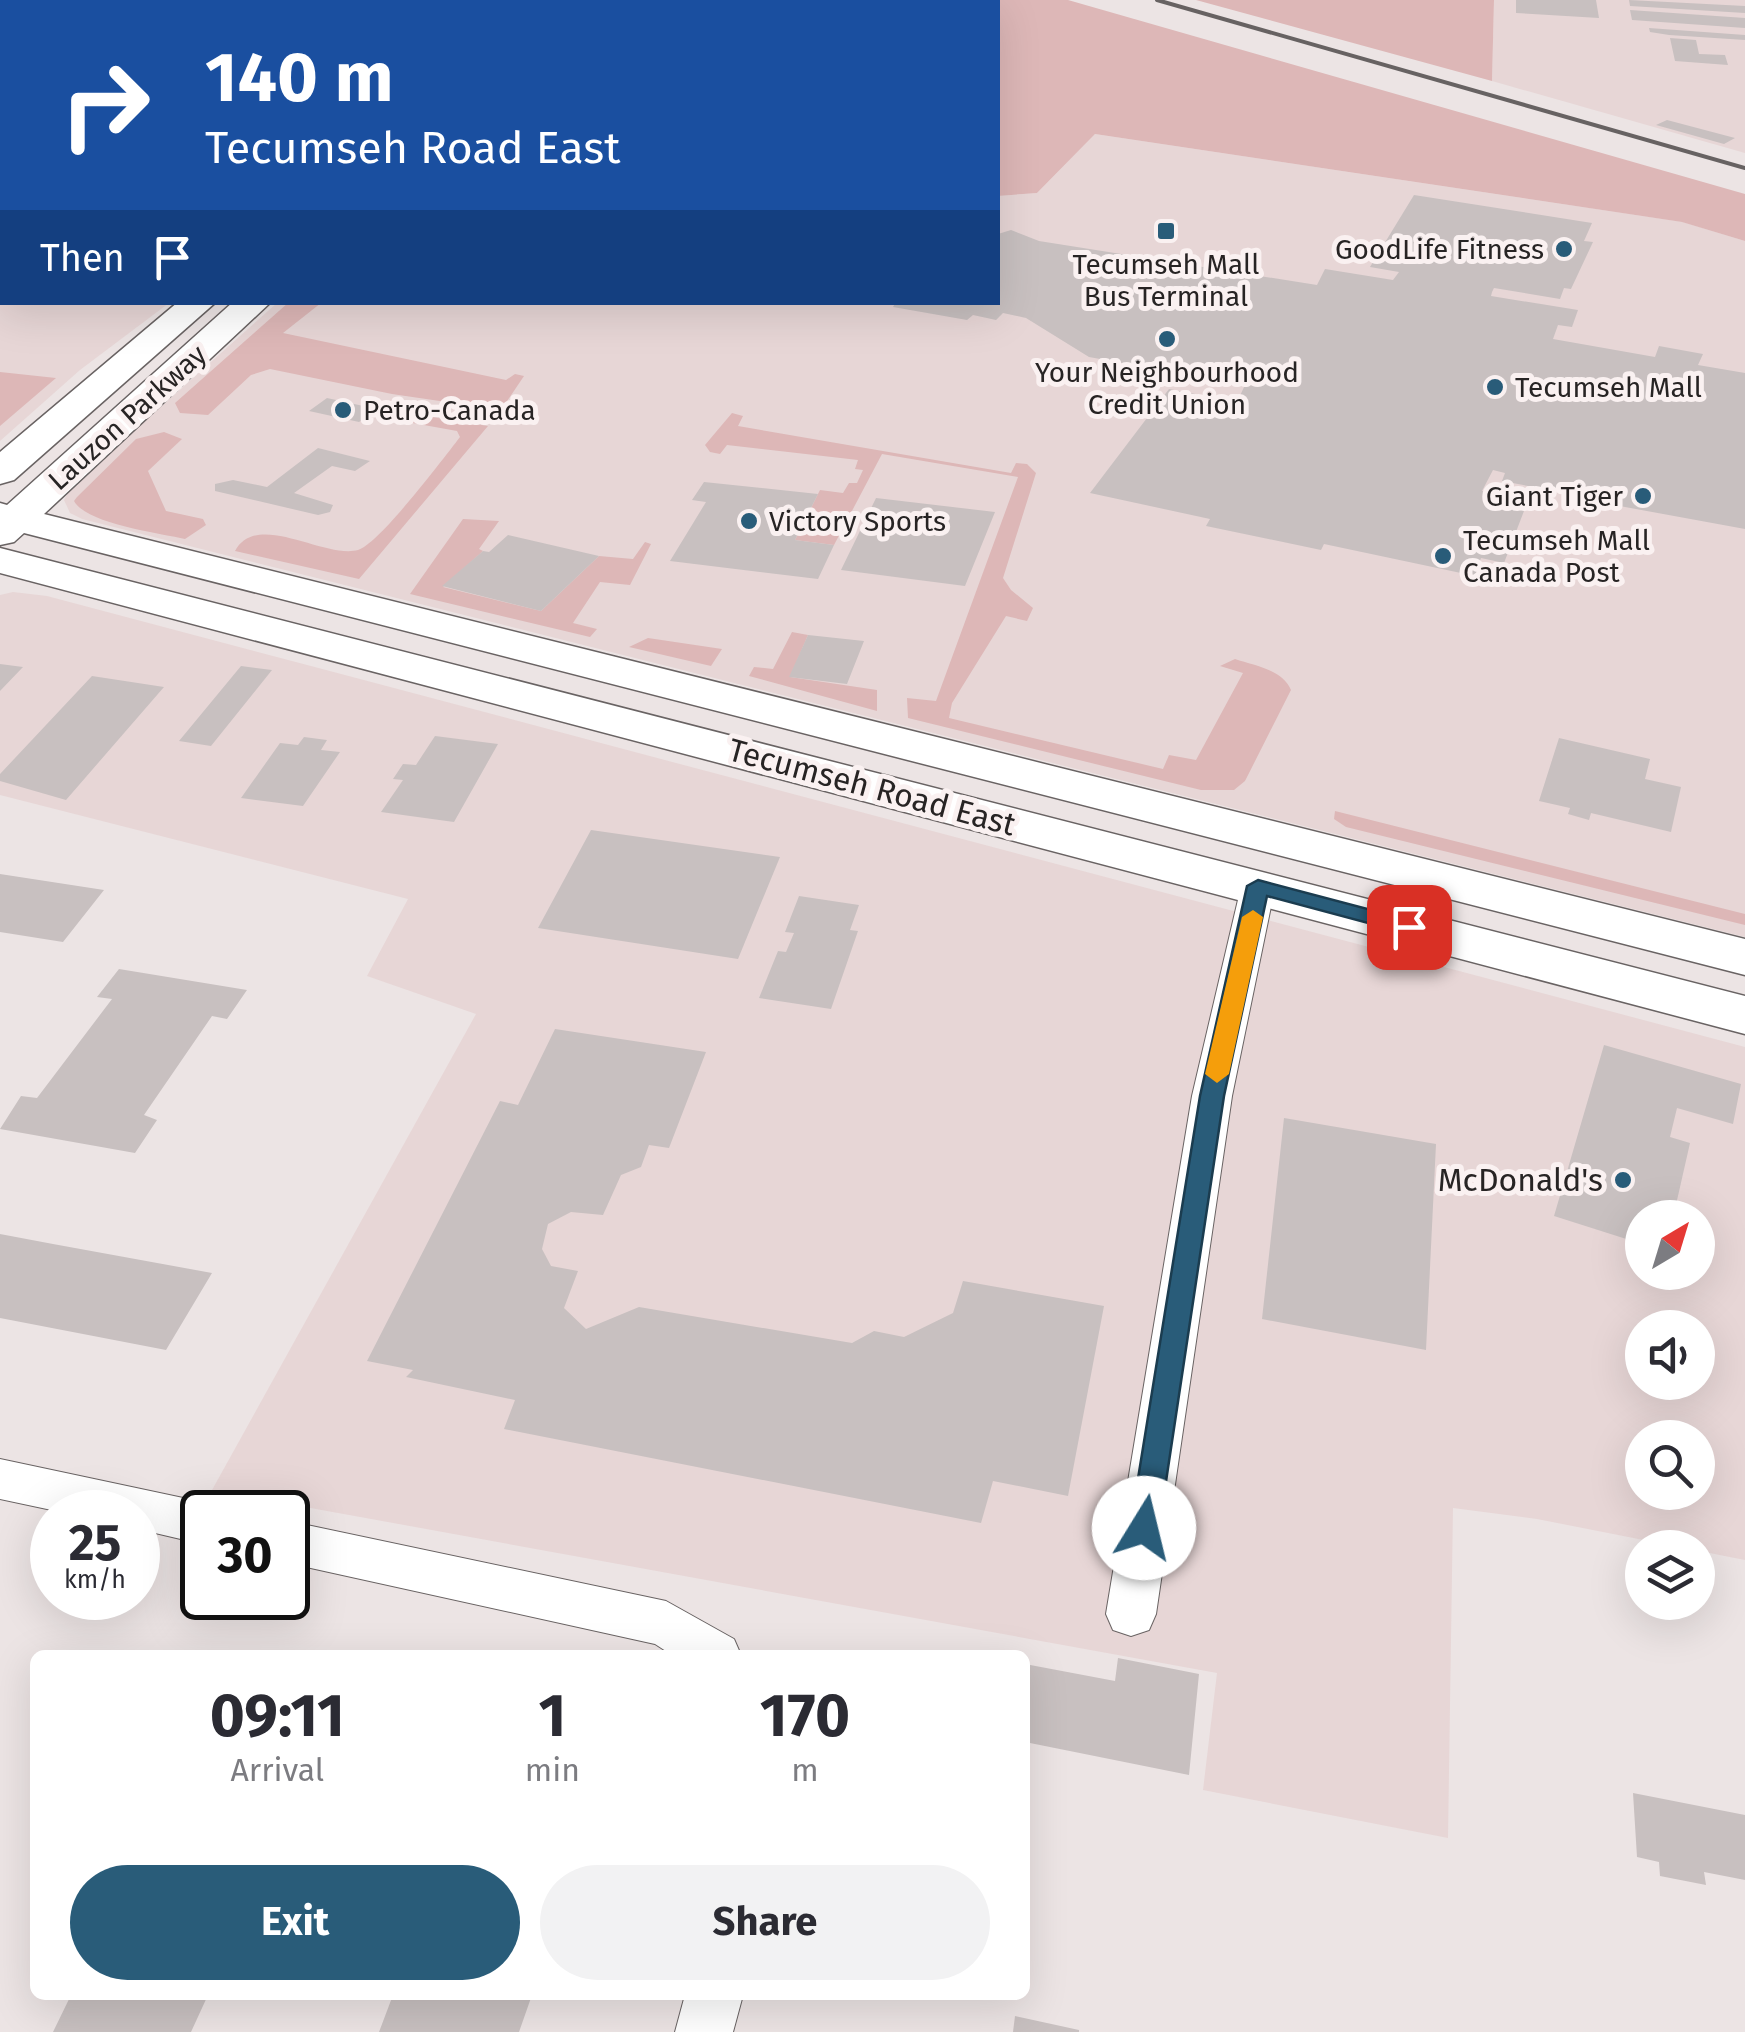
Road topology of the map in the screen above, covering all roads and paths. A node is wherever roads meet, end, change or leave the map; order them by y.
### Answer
1 (196, 305) edge
2 (251, 305) edge
3 (0, 472) edge
4 (5, 522) edge
5 (0, 560) edge
6 (1258, 886) junction
7 (1745, 957) edge
8 (1745, 1014) edge
9 (0, 1480) edge
10 (180, 1518) edge
11 (310, 1547) edge
12 (1131, 1614) dead end
13 (708, 1650) edge
14 (713, 2000) edge
15 (704, 2032) edge

1 - 3 main road, Lauzon Parkway
2 - 4 main road, Lauzon Parkway
4 - 7 main road, Tecumseh Road East
5 - 6 main road, Tecumseh Road East
6 - 8 main road, Tecumseh Road East
6 - 12 street
9 - 10 street
11 - 13 street
14 - 15 street

